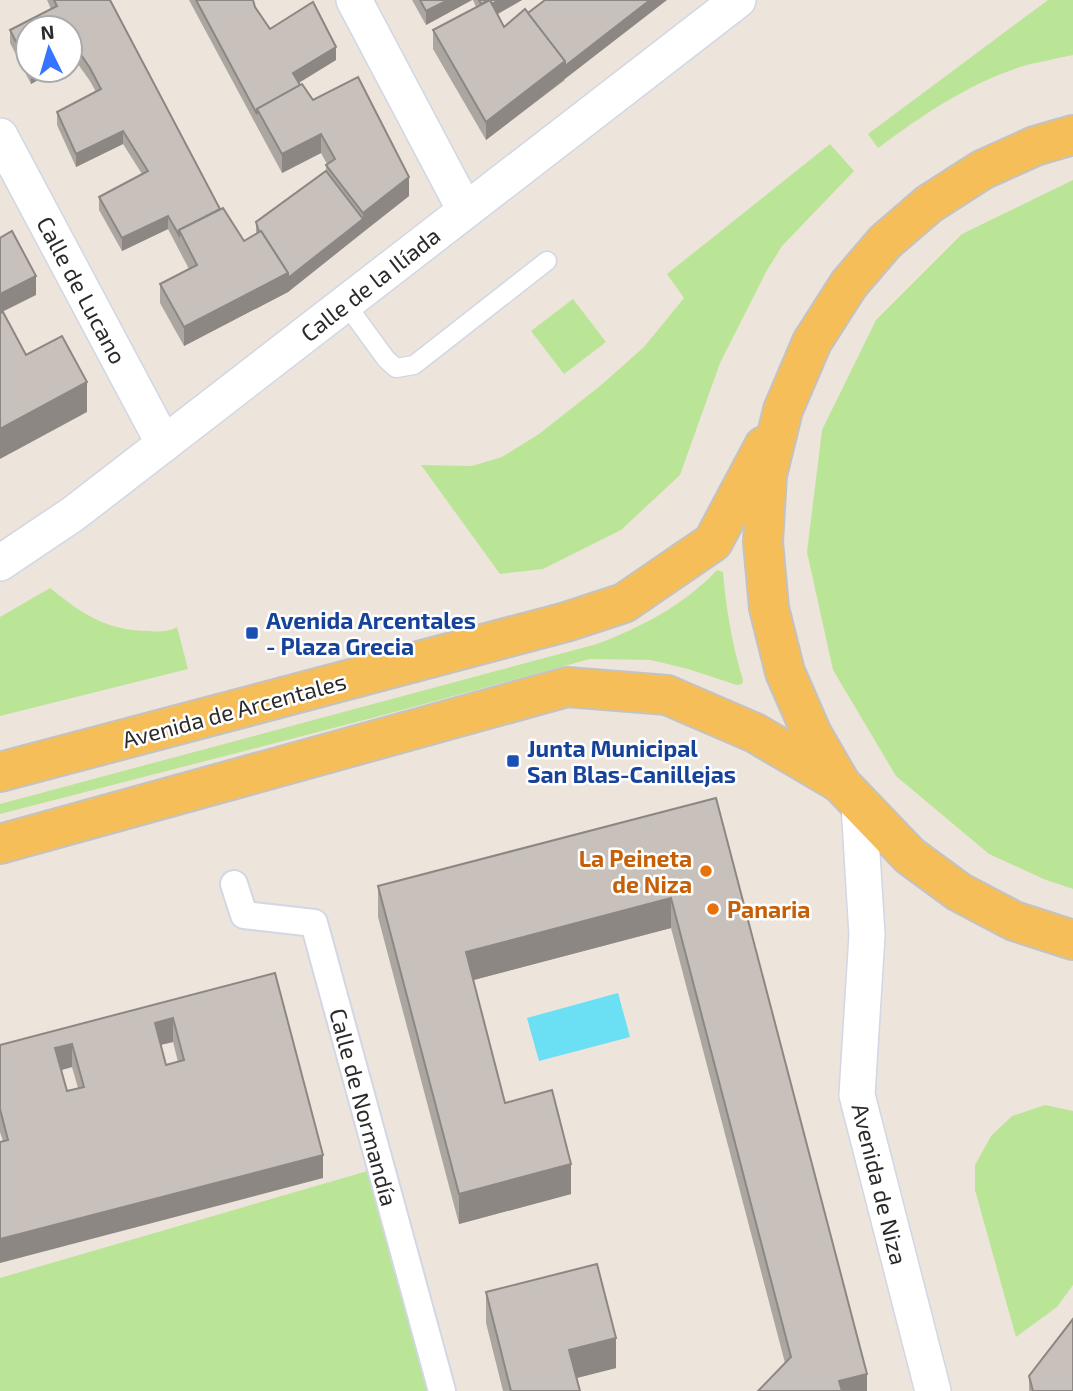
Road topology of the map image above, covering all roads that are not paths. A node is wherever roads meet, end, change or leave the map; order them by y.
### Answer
1 (354, 0) edge
2 (738, 0) edge
3 (1073, 135) edge
4 (0, 136) edge
5 (465, 210) junction
6 (547, 261) dead end
7 (346, 304) junction
8 (783, 410) junction
9 (164, 444) junction
10 (0, 564) edge
11 (0, 772) edge
12 (850, 794) junction
13 (0, 844) edge
14 (234, 884) dead end
15 (1073, 940) edge
16 (442, 1391) edge
17 (933, 1391) edge

1 - 5 street
2 - 5 street, Calle de la Ilíada
3 - 8 main road
4 - 9 street, Calle de Lucano
5 - 7 street, Calle de la Ilíada
6 - 7 lane
7 - 9 street, Calle de la Ilíada
8 - 11 main road, Avenida de Arcentales
8 - 12 main road
9 - 10 street, Calle de la Ilíada
12 - 13 main road
12 - 15 main road
12 - 17 street, Avenida de Niza
14 - 16 street, Calle de Normandía

